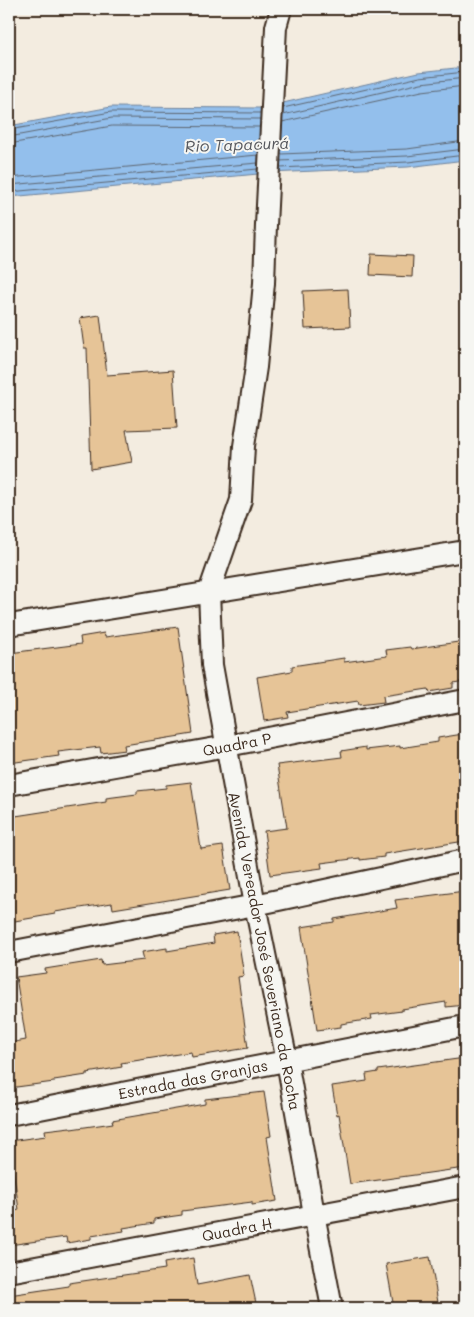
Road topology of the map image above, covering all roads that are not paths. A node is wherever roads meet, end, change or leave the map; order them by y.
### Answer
1 (279, 18) edge
2 (465, 551) edge
3 (209, 592) junction
4 (9, 625) edge
5 (465, 700) edge
6 (227, 746) junction
7 (9, 785) edge
8 (465, 860) edge
9 (255, 905) junction
10 (9, 952) edge
11 (465, 1026) edge
12 (287, 1061) junction
13 (9, 1115) edge
14 (465, 1187) edge
15 (314, 1214) junction
16 (9, 1272) edge
17 (332, 1308) edge

1 - 3 street
2 - 3 street
3 - 4 street
3 - 6 street, Avenida Vereador José Severiano da Rocha
5 - 6 street, Quadra P
6 - 7 street, Quadra P
6 - 9 street, Avenida Vereador José Severiano da Rocha
8 - 9 street
9 - 10 street
9 - 12 street, Avenida Vereador José Severiano da Rocha
11 - 12 street, Estrada das Granjas
12 - 13 street, Estrada das Granjas
12 - 15 street, Avenida Vereador José Severiano da Rocha
14 - 15 street, Quadra H
15 - 16 street, Quadra H
15 - 17 street, Avenida Vereador José Severiano da Rocha

